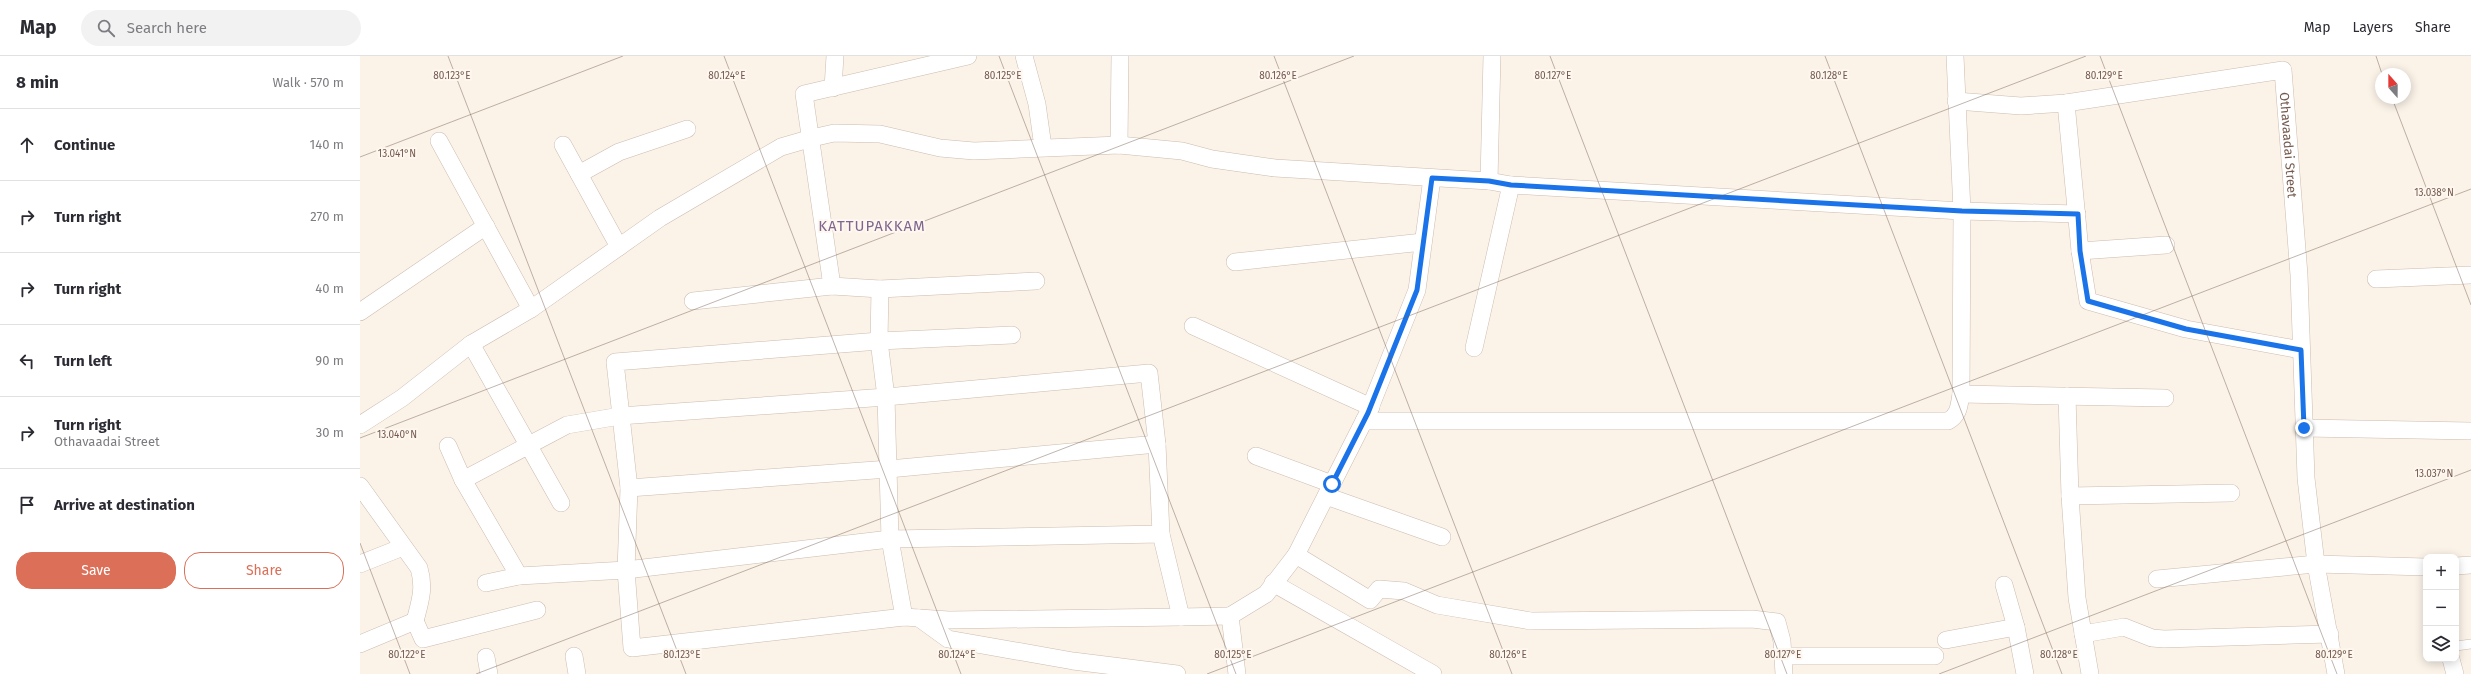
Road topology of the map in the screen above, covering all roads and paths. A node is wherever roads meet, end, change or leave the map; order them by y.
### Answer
1 (835, 56) edge
2 (968, 56) edge
3 (1024, 56) edge
4 (1120, 56) edge
5 (1492, 56) edge
6 (1955, 56) edge
7 (833, 88) junction
8 (1956, 101) junction
9 (2066, 103) junction
10 (687, 129) dead end
11 (812, 138) junction
12 (439, 141) dead end
13 (563, 145) dead end
14 (1119, 145) junction
15 (1043, 147) junction
16 (579, 174) junction
17 (1432, 178) junction
18 (1489, 181) junction
19 (1511, 185) junction
20 (1962, 211) junction
21 (2078, 214) junction
22 (486, 226) junction
23 (1423, 242) junction
24 (2166, 245) dead end
25 (619, 247) junction
26 (2080, 251) junction
27 (1235, 262) dead end
28 (2471, 276) edge
29 (2376, 279) dead end
30 (1036, 281) dead end
31 (832, 286) junction
32 (880, 289) junction
33 (693, 301) dead end
34 (531, 309) junction
35 (360, 312) edge
36 (1193, 326) dead end
37 (1012, 335) dead end
38 (879, 341) junction
39 (471, 344) junction
40 (1474, 348) dead end
41 (2301, 350) junction
42 (1961, 394) junction
43 (2067, 396) junction
44 (886, 397) junction
45 (2165, 398) dead end
46 (1367, 414) junction
47 (620, 416) junction
48 (360, 425) edge
49 (2304, 428) junction
50 (2471, 431) edge
51 (1157, 444) junction
52 (529, 445) junction
53 (448, 446) dead end
54 (1256, 456) dead end
55 (889, 469) junction
56 (463, 480) junction
57 (360, 486) edge
58 (629, 488) junction
59 (1329, 490) junction
60 (2231, 493) dead end
61 (2070, 496) junction
62 (561, 503) dead end
63 (1161, 534) junction
64 (1442, 537) dead end
65 (890, 540) junction
66 (403, 547) junction
67 (1296, 555) junction
68 (360, 564) edge
69 (2316, 564) junction
70 (2471, 565) edge
71 (2459, 566) edge
72 (2423, 569) edge
73 (626, 570) junction
74 (519, 576) junction
75 (2157, 578) dead end
76 (486, 584) dead end
77 (1273, 584) junction
78 (2004, 584) dead end
79 (537, 610) dead end
80 (1230, 616) junction
81 (912, 617) junction
82 (1181, 617) junction
83 (415, 621) junction
84 (2016, 628) junction
85 (2083, 634) junction
86 (2330, 634) junction
87 (1946, 640) dead end
88 (360, 644) edge
89 (2471, 644) edge
90 (2459, 646) edge
91 (574, 656) dead end
92 (1783, 656) junction
93 (1935, 656) dead end
94 (486, 657) dead end
95 (2452, 662) edge
96 (489, 674) edge
97 (577, 674) edge
98 (1177, 674) edge
99 (1237, 674) edge
100 (1432, 674) edge
101 (1784, 674) edge
102 (2025, 674) edge
103 (2090, 674) edge
104 (2336, 674) edge
105 (2455, 674) edge

1 - 7 street
2 - 7 street
3 - 15 street
4 - 14 street
5 - 18 street
6 - 8 street
7 - 11 street
8 - 9 street
8 - 20 street
9 - 21 street
9 - 41 street, Othavaadai Street
10 - 16 street
11 - 15 street
11 - 25 street
11 - 31 street
12 - 22 street
13 - 16 street
14 - 15 street
14 - 17 street
16 - 25 street
17 - 18 street
17 - 23 street
18 - 19 street
19 - 20 street
19 - 40 street
20 - 21 street
20 - 42 street
21 - 26 street
22 - 34 street
22 - 35 street
23 - 27 street
23 - 46 street
24 - 26 street
25 - 34 street
26 - 41 street
28 - 29 street
30 - 32 street
31 - 32 street
31 - 33 street
32 - 38 street
34 - 39 street
36 - 46 street
37 - 38 street
38 - 44 street
38 - 47 street
39 - 48 street
39 - 52 street
41 - 49 street
42 - 43 street
42 - 46 street
43 - 45 street
43 - 61 street
44 - 47 street
44 - 51 street
44 - 55 street
46 - 59 street
47 - 52 street
47 - 58 street
49 - 50 street
49 - 69 street
51 - 55 street
51 - 63 street
52 - 56 street
52 - 62 street
53 - 56 street
54 - 59 street
55 - 58 street
55 - 65 street
56 - 74 street
57 - 66 street
58 - 73 street
59 - 64 street
59 - 67 street
60 - 61 street
61 - 85 street
63 - 65 street
63 - 82 street
65 - 73 street
65 - 81 street
66 - 68 street
66 - 83 street
67 - 77 street
67 - 92 street
69 - 72 street
69 - 75 street
69 - 86 street
70 - 71 street
73 - 74 street
73 - 81 street
74 - 76 street
77 - 80 street
77 - 100 street
78 - 84 street
79 - 83 street
80 - 82 street
80 - 99 street
81 - 82 street
81 - 98 street
83 - 88 street
84 - 87 street
84 - 102 street
85 - 86 street
85 - 103 street
86 - 104 street
89 - 90 lane
91 - 97 street
92 - 93 street
92 - 101 street
94 - 96 street
95 - 105 street

